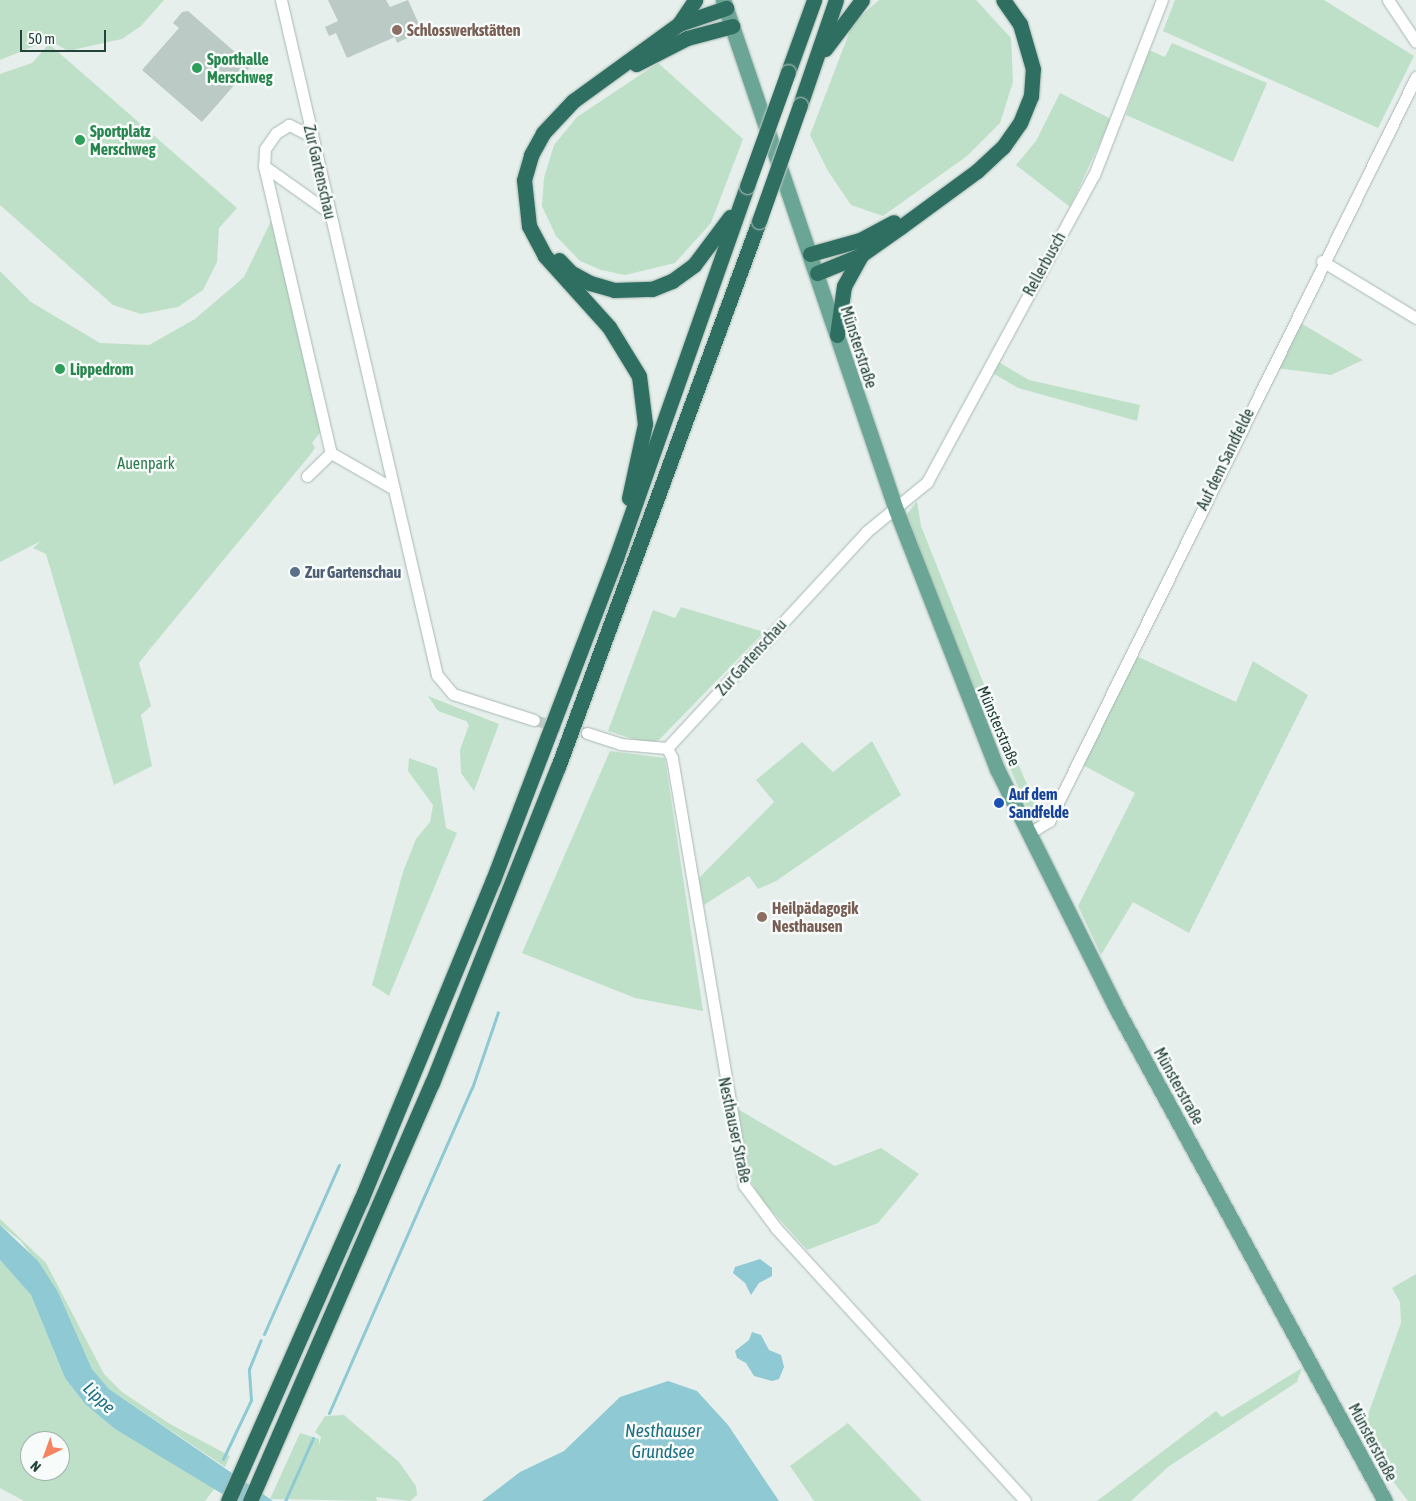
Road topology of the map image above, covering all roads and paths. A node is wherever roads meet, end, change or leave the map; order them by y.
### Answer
1 (280, 0) edge
2 (695, 0) edge
3 (814, 0) edge
4 (836, 0) edge
5 (862, 0) edge
6 (993, 0) edge
7 (1003, 0) edge
8 (1162, 0) edge
9 (1388, 0) edge
10 (725, 4) edge
11 (678, 24) junction
12 (732, 26) junction
13 (1416, 42) edge
14 (815, 65) junction
15 (1416, 77) edge
16 (311, 136) junction
17 (264, 166) junction
18 (745, 192) junction
19 (329, 212) junction
20 (810, 254) junction
21 (861, 256) junction
22 (1322, 261) junction
23 (817, 274) junction
24 (1416, 318) edge
25 (838, 335) junction
26 (331, 453) junction
27 (307, 476) dead end
28 (392, 488) junction
29 (896, 510) junction
30 (616, 558) junction
31 (534, 720) tunnel mouth
32 (588, 733) tunnel mouth
33 (668, 748) junction
34 (1028, 834) junction
35 (228, 1501) edge
36 (250, 1501) edge
37 (1025, 1501) edge
38 (1385, 1501) edge

1 - 16 street, Zur Gartenschau
2 - 11 highway
3 - 18 highway, bridge
4 - 14 highway
5 - 14 highway
6 - 20 highway
7 - 21 highway
8 - 29 street, Rellerbusch
9 - 13 street
10 - 11 highway
10 - 12 main road, Münsterstraße
11 - 30 highway
12 - 18 highway
12 - 20 main road, Münsterstraße
14 - 36 highway, bridge
15 - 22 street, Auf dem Sandfelde
16 - 17 street
16 - 19 street, Zur Gartenschau
17 - 19 street
17 - 26 street
18 - 30 highway
19 - 28 street, Zur Gartenschau
20 - 23 main road, Münsterstraße
21 - 23 highway
21 - 25 highway
22 - 24 street
22 - 34 street, Auf dem Sandfelde
23 - 25 main road, Münsterstraße
25 - 29 main road, Münsterstraße
26 - 27 street
26 - 28 street
28 - 31 street, Zur Gartenschau
29 - 33 street, Zur Gartenschau
29 - 34 main road, Münsterstraße
30 - 35 highway
32 - 33 street
33 - 37 street, Nesthauser Straße
34 - 38 main road, Münsterstraße

